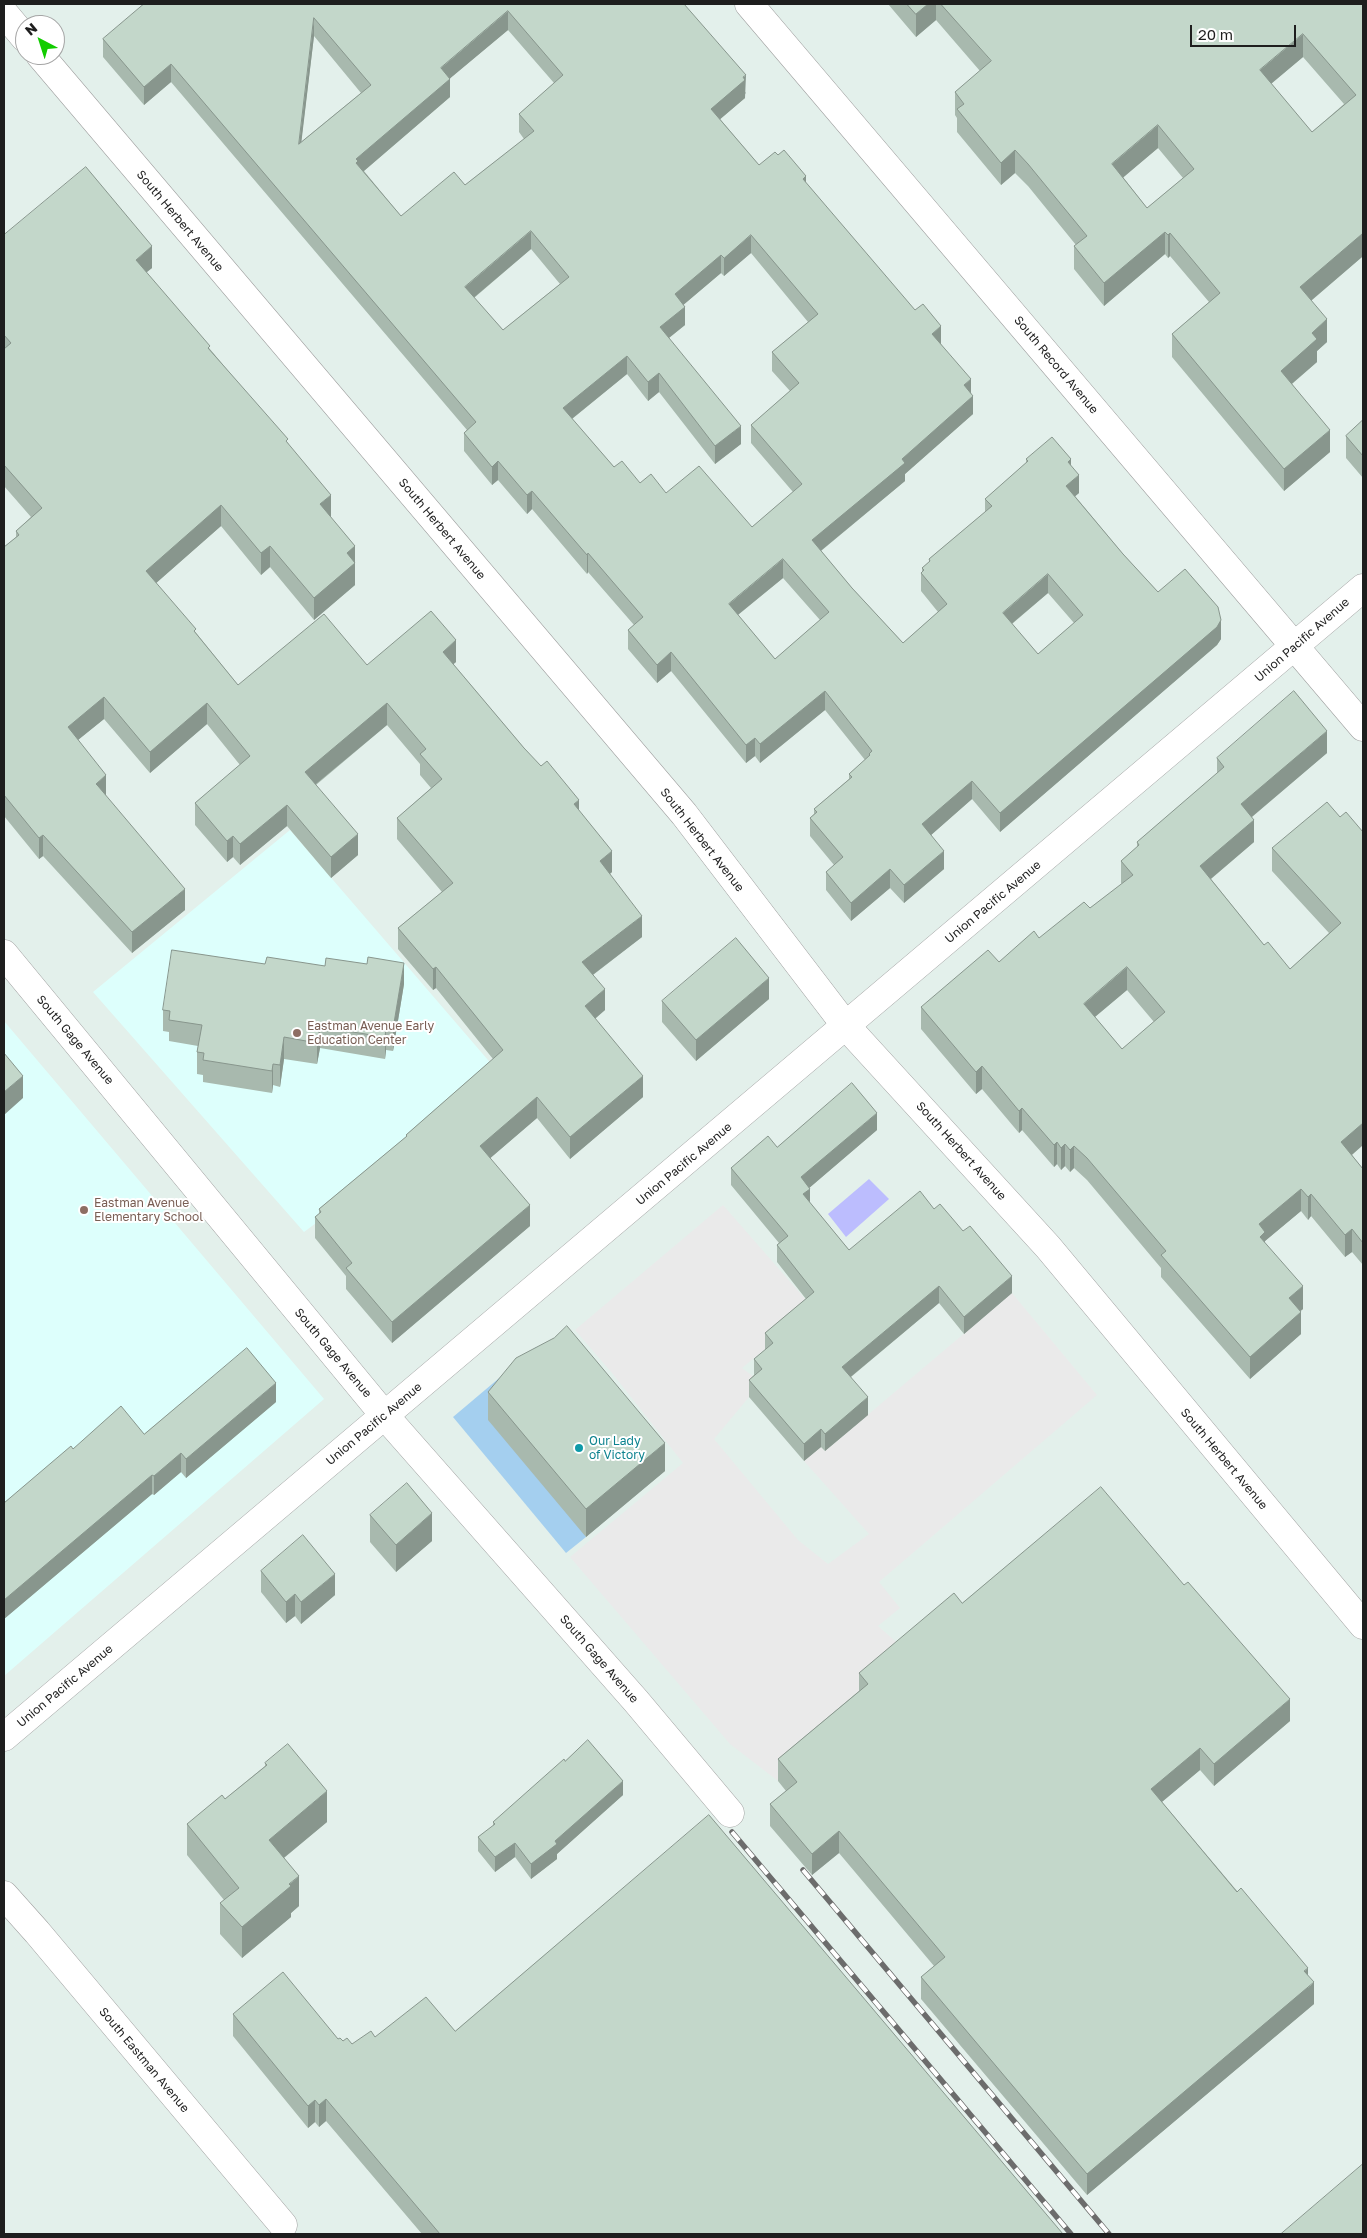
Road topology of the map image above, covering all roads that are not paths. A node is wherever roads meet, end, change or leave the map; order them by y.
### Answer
1 (749, 4) edge
2 (4, 13) edge
3 (15, 26) edge
4 (48, 65) edge
5 (1363, 588) edge
6 (1295, 647) junction
7 (1363, 727) edge
8 (4, 954) edge
9 (846, 1026) junction
10 (385, 1416) junction
11 (1363, 1625) edge
12 (4, 1737) edge
13 (730, 1813) dead end
14 (4, 1896) edge
15 (283, 2225) dead end

1 - 6 street, South Record Avenue
2 - 3 street
4 - 9 street, South Herbert Avenue
5 - 6 street, Union Pacific Avenue
6 - 7 street, South Record Avenue
6 - 9 street, Union Pacific Avenue
8 - 10 street, South Gage Avenue
9 - 10 street, Union Pacific Avenue
9 - 11 street, South Herbert Avenue
10 - 12 street, Union Pacific Avenue
10 - 13 street, South Gage Avenue
14 - 15 street, South Eastman Avenue

